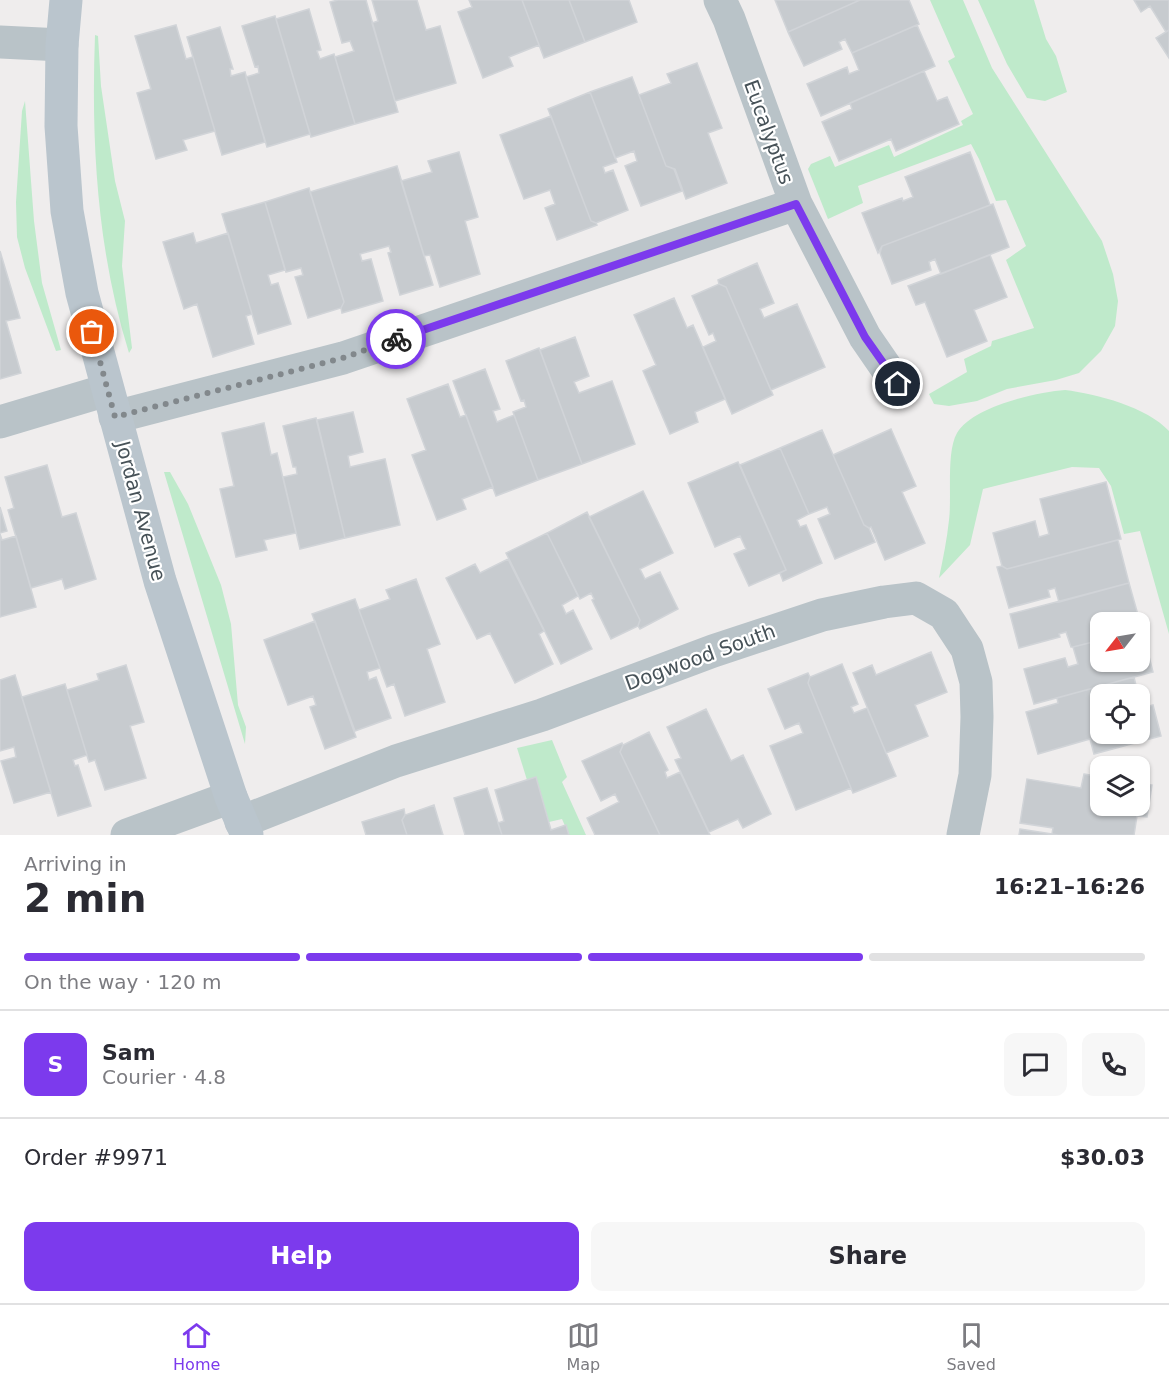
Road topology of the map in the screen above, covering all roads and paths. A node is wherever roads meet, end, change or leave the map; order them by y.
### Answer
1 (66, 0) edge
2 (720, 0) edge
3 (0, 42) edge
4 (62, 45) junction
5 (796, 204) junction
6 (898, 384) dead end
7 (111, 403) junction
8 (0, 422) edge
9 (240, 818) edge
10 (127, 835) edge
11 (963, 835) edge

1 - 4 street, Jordan Avenue
2 - 5 street, Eucalyptus
3 - 4 street
4 - 7 street, Jordan Avenue
5 - 6 street, Eucalyptus
5 - 7 street
7 - 8 street
7 - 9 street, Jordan Avenue
9 - 10 street, Dogwood South
9 - 11 street, Dogwood South

